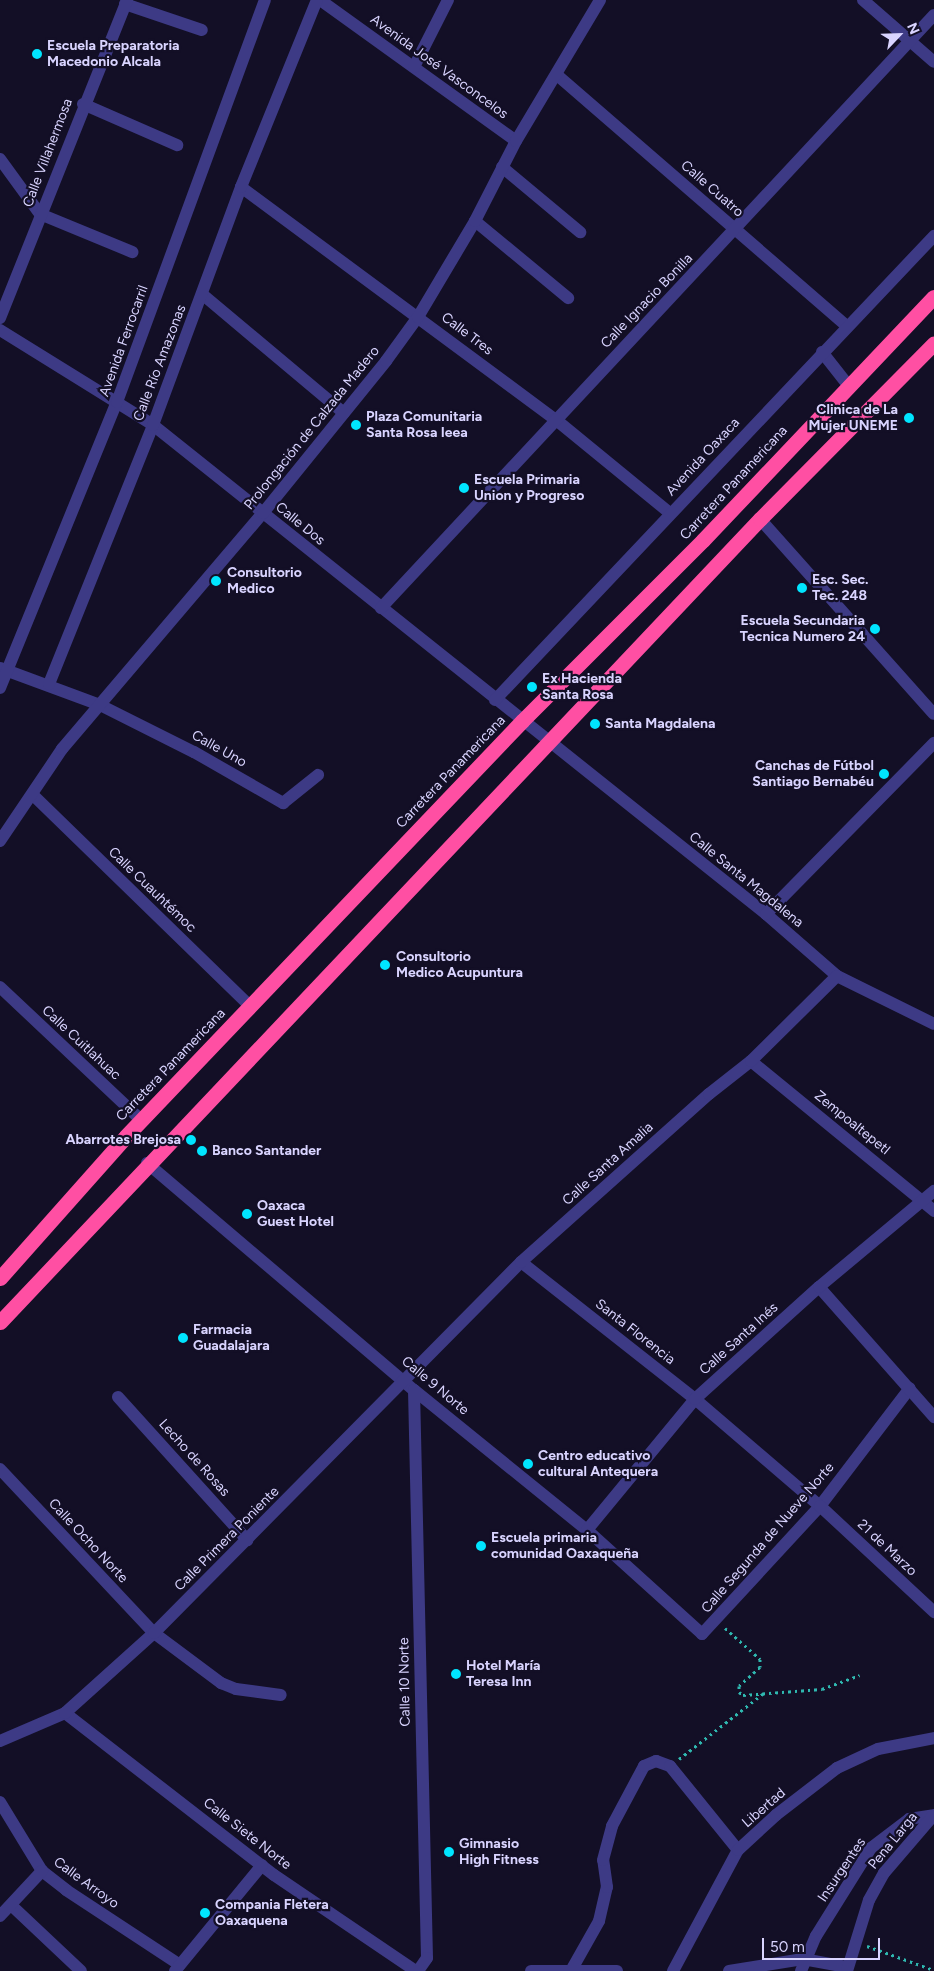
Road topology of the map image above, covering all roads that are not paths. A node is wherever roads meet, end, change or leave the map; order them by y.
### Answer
1 (265, 0) edge
2 (319, 0) edge
3 (448, 0) edge
4 (600, 0) edge
5 (863, 0) edge
6 (126, 2) edge
7 (934, 15) edge
8 (202, 30) dead end
9 (910, 41) junction
10 (934, 62) edge
11 (414, 67) junction
12 (556, 75) junction
13 (83, 104) junction
14 (516, 141) junction
15 (177, 145) dead end
16 (0, 159) edge
17 (502, 167) junction
18 (241, 186) junction
19 (40, 214) junction
20 (475, 221) junction
21 (736, 230) junction
22 (580, 232) dead end
23 (934, 236) edge
24 (132, 252) dead end
25 (202, 294) junction
26 (934, 297) edge
27 (568, 298) dead end
28 (418, 317) junction
29 (0, 318) edge
30 (847, 326) junction
31 (0, 330) edge
32 (934, 343) edge
33 (822, 352) junction
34 (848, 385) junction
35 (117, 402) junction
36 (344, 413) junction
37 (555, 418) junction
38 (153, 425) junction
39 (263, 513) junction
40 (670, 513) junction
41 (760, 519) junction
42 (381, 608) junction
43 (4, 669) edge
44 (49, 684) junction
45 (0, 688) edge
46 (495, 700) junction
47 (100, 704) junction
48 (934, 714) edge
49 (522, 721) junction
50 (549, 743) junction
51 (934, 743) edge
52 (318, 775) dead end
53 (33, 795) junction
54 (0, 841) edge
55 (766, 914) junction
56 (837, 976) junction
57 (0, 987) edge
58 (250, 1006) junction
59 (934, 1024) edge
60 (751, 1061) junction
61 (141, 1120) junction
62 (147, 1164) junction
63 (934, 1191) edge
64 (924, 1201) junction
65 (934, 1211) edge
66 (522, 1262) junction
67 (0, 1278) edge
68 (819, 1287) junction
69 (0, 1322) edge
70 (404, 1380) junction
71 (910, 1388) junction
72 (414, 1390) junction
73 (118, 1397) dead end
74 (695, 1399) junction
75 (934, 1417) edge
76 (0, 1469) edge
77 (820, 1506) junction
78 (587, 1530) junction
79 (247, 1540) junction
80 (934, 1612) edge
81 (154, 1633) junction
82 (702, 1634) joint
83 (281, 1695) dead end
84 (65, 1713) junction
85 (934, 1738) edge
86 (0, 1741) edge
87 (0, 1802) edge
88 (933, 1816) edge
89 (738, 1850) junction
90 (262, 1865) junction
91 (42, 1871) junction
92 (11, 1905) junction
93 (0, 1916) edge
94 (802, 1965) edge
95 (177, 1968) edge
96 (572, 1969) junction
97 (847, 1969) edge
98 (531, 1970) edge
99 (81, 1971) edge
100 (417, 1971) edge
101 (617, 1971) edge
102 (673, 1971) edge
103 (729, 1971) edge

1 - 35 street, Avenida Ferrocarril
2 - 11 street, Avenida José Vasconcelos
2 - 18 street, Calle Río Amazonas
3 - 11 street
4 - 12 street, Prolongación de Calzada Madero
5 - 9 street
6 - 8 street
6 - 13 street, Calle Villahermosa
7 - 9 street, Calle Ignacio Bonilla
9 - 10 street
9 - 21 street, Calle Ignacio Bonilla
11 - 14 street, Avenida José Vasconcelos
12 - 14 street, Prolongación de Calzada Madero
12 - 21 street, Calle Cuatro
13 - 15 street
13 - 19 street, Calle Villahermosa
14 - 17 street, Prolongación de Calzada Madero
16 - 19 street
17 - 20 street, Prolongación de Calzada Madero
17 - 22 street
18 - 25 street, Calle Río Amazonas
18 - 28 street, Calle Tres
19 - 24 street
19 - 29 street, Calle Villahermosa
20 - 27 street
20 - 28 street, Prolongación de Calzada Madero
21 - 30 street, Calle Cuatro
21 - 37 street, Calle Ignacio Bonilla
23 - 30 street, Avenida Oaxaca
25 - 36 street
25 - 38 street, Calle Río Amazonas
26 - 34 highway, Carretera Panamericana
28 - 36 street, Prolongación de Calzada Madero
28 - 37 street, Calle Tres
30 - 33 street, Avenida Oaxaca
31 - 35 street, Calle Dos
32 - 41 highway
33 - 34 street
33 - 40 street, Avenida Oaxaca
34 - 49 highway, Carretera Panamericana
35 - 38 street, Calle Dos
35 - 43 street, Avenida Ferrocarril
36 - 39 street, Prolongación de Calzada Madero
37 - 40 street, Calle Tres
37 - 42 street, Calle Ignacio Bonilla
38 - 39 street, Calle Dos
38 - 44 street, Calle Río Amazonas
39 - 42 street, Calle Dos
39 - 47 street, Prolongación de Calzada Madero
40 - 46 street, Avenida Oaxaca
41 - 48 street
41 - 50 highway
42 - 46 street, Calle Dos
43 - 44 street
43 - 45 street, Avenida Ferrocarril
44 - 47 street
46 - 49 street, Calle Dos
47 - 52 street, Calle Uno
47 - 53 street, Prolongación de Calzada Madero
49 - 50 street, Calle Santa Magdalena
49 - 58 highway, Carretera Panamericana
50 - 55 street, Calle Santa Magdalena
50 - 62 highway
51 - 55 street
53 - 54 street, Prolongación de Calzada Madero
53 - 58 street, Calle Cuauhtémoc
55 - 56 street, Calle Santa Magdalena
56 - 59 street, Calle Santa Magdalena
56 - 60 street, Calle Santa Amalia
57 - 61 street, Calle Cuitlahuac
58 - 61 highway, Carretera Panamericana
60 - 64 street, Zempoaltepetl
60 - 66 street, Calle Santa Amalia
61 - 67 highway, Carretera Panamericana
62 - 69 highway
62 - 70 street, Calle 9 Norte
63 - 64 street, Calle Santa Inés
64 - 65 street, Zempoaltepetl
64 - 68 street, Calle Santa Inés
66 - 70 street, Calle Santa Amalia
66 - 74 street, Santa Florencia
68 - 71 street
68 - 74 street, Calle Santa Inés
70 - 72 street, Calle 9 Norte
70 - 79 street, Calle Primera Poniente
71 - 75 street
71 - 77 street, Calle Segunda de Nueve Norte
72 - 78 street, Calle 9 Norte
72 - 100 street, Calle 10 Norte
73 - 79 street, Lecho de Rosas
74 - 77 street, Santa Florencia
74 - 78 street, Calle Santa Inés
76 - 81 street, Calle Ocho Norte
77 - 80 street, 21 de Marzo
77 - 82 street, Calle Segunda de Nueve Norte
78 - 82 street, Calle 9 Norte
79 - 81 street, Calle Primera Poniente
81 - 83 street, Calle Ocho Norte
81 - 84 street, Calle Primera Poniente
84 - 86 street, Calle Primera Poniente
84 - 90 street, Calle Siete Norte
85 - 89 street, Libertad
87 - 91 street, Calle Arroyo
88 - 94 street, Insurgentes
88 - 97 street, Pena Larga
89 - 96 street
89 - 102 street, Libertad
90 - 95 street
90 - 100 street, Calle Siete Norte
91 - 92 street
91 - 95 street, Calle Arroyo
92 - 93 street
92 - 99 street
94 - 97 street
94 - 103 street
96 - 98 street
96 - 101 street

